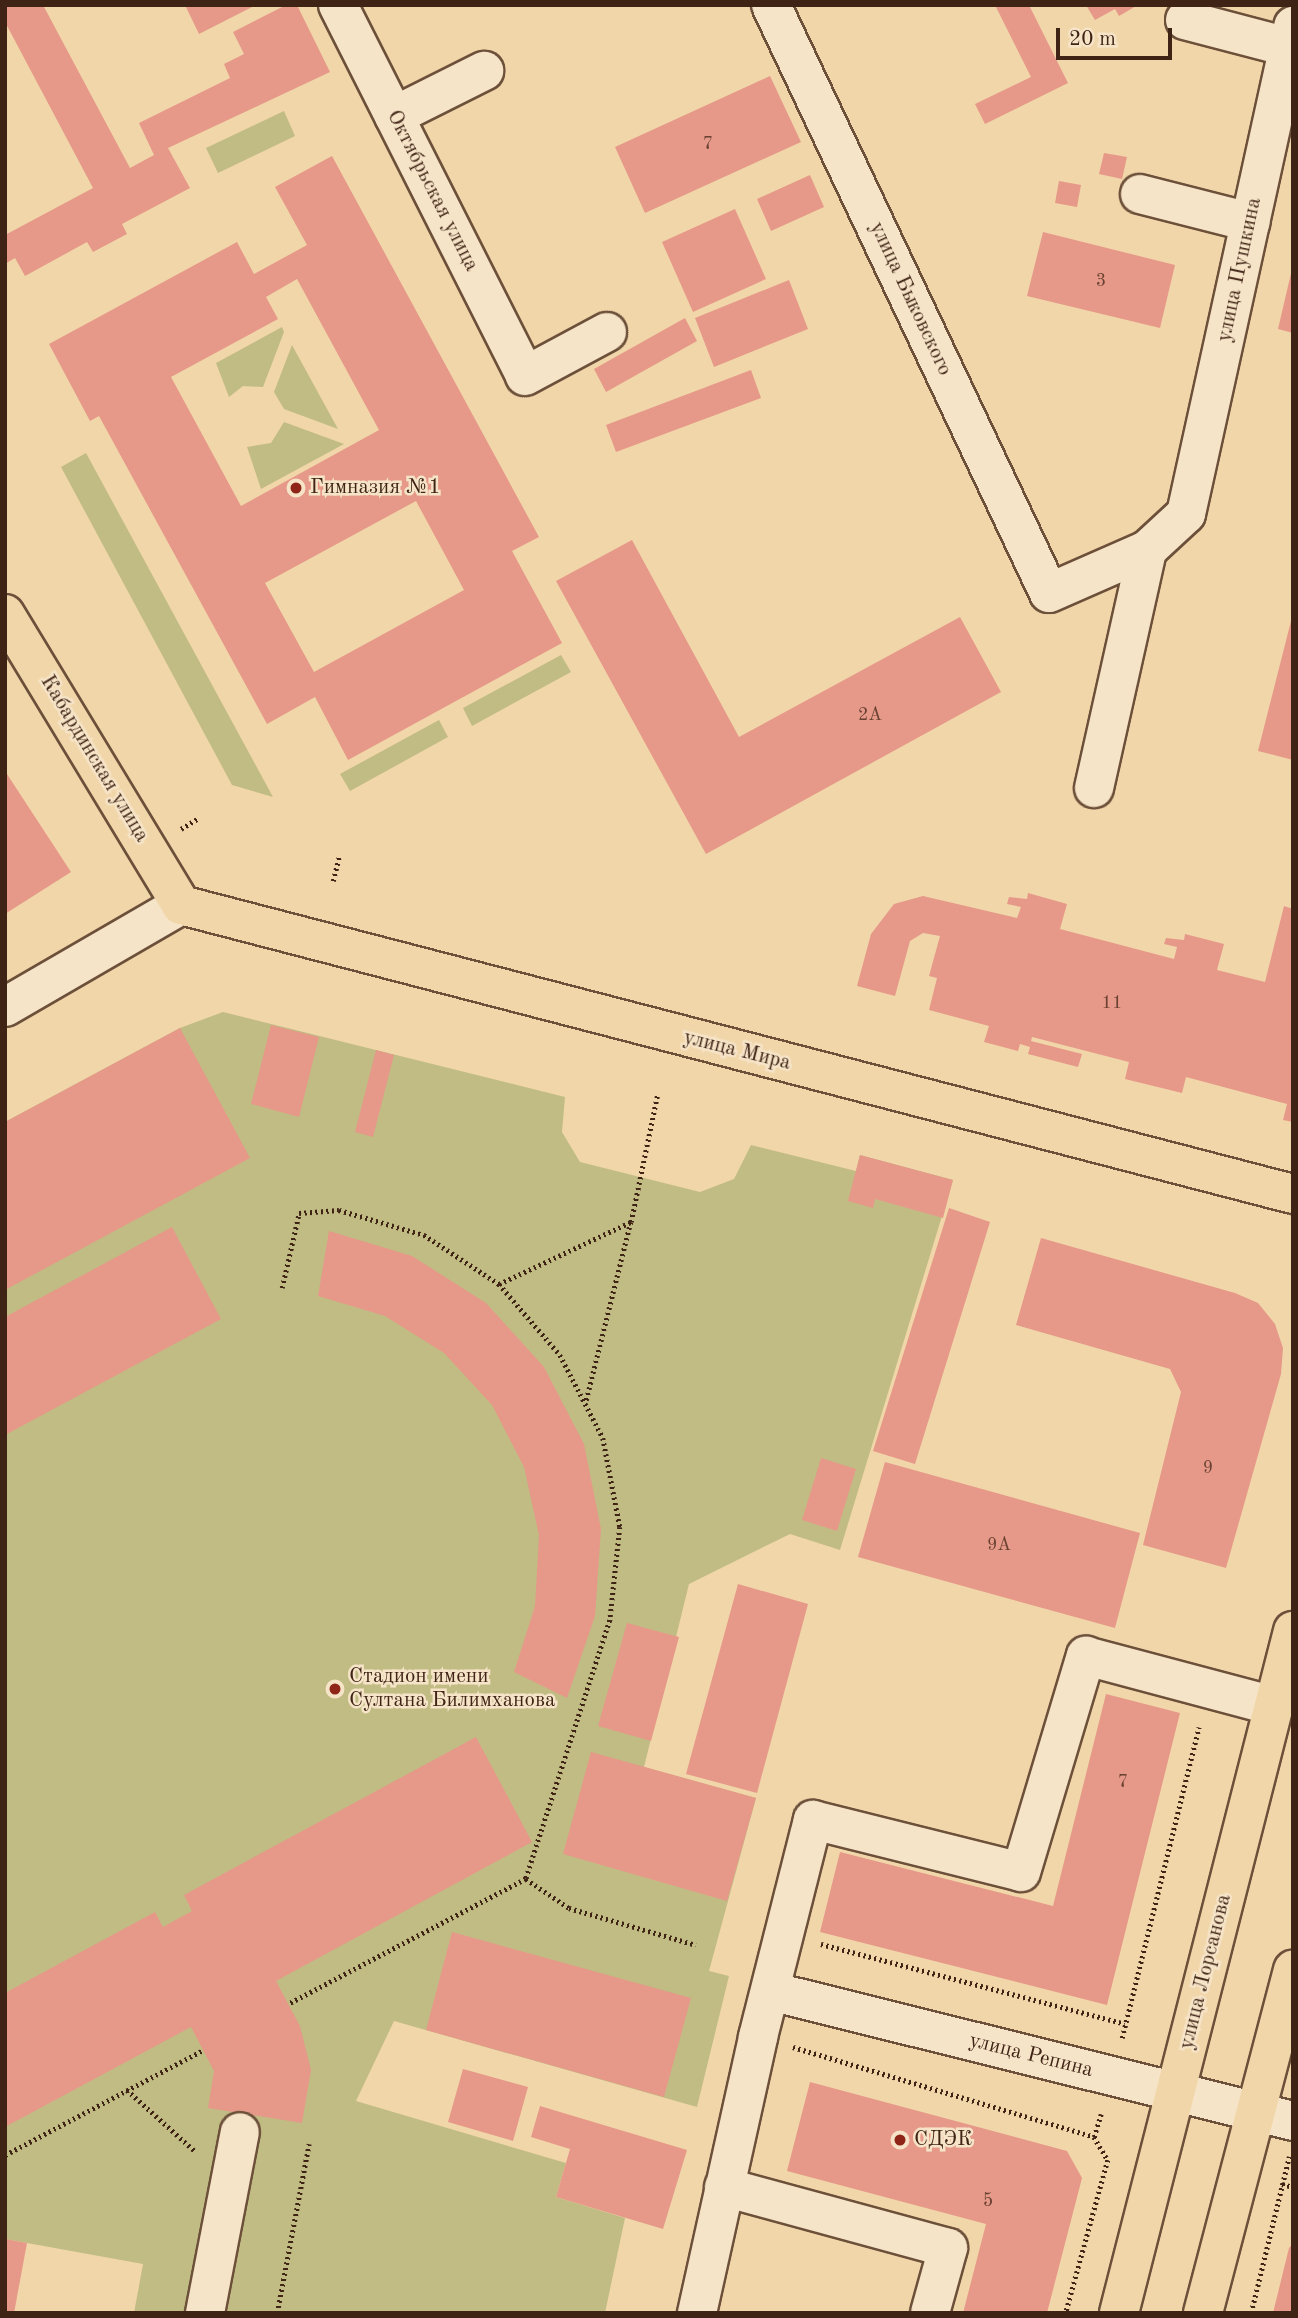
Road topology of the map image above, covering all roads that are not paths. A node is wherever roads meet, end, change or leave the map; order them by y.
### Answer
1 (338, 5) edge
2 (771, 5) edge
3 (1185, 20) dead end
4 (1290, 36) edge
5 (484, 71) dead end
6 (394, 116) junction
7 (1140, 194) dead end
8 (1250, 222) junction
9 (607, 332) dead end
10 (1147, 550) junction
11 (5, 614) edge
12 (1094, 788) dead end
13 (181, 905) junction
14 (5, 1007) edge
15 (1293, 1194) edge
16 (1293, 1631) edge
17 (1274, 1706) junction
18 (1293, 1970) edge
19 (770, 1991) junction
20 (1175, 2092) junction
21 (1256, 2111) junction
22 (240, 2132) dead end
23 (1291, 2136) edge
24 (724, 2187) junction
25 (205, 2313) edge
26 (696, 2313) edge
27 (930, 2313) edge
28 (1119, 2313) edge
29 (1203, 2313) edge

1 - 6 street, Октябрьская улица
2 - 10 street, улица Быковского
3 - 4 street
4 - 8 street, улица Пушкина
5 - 6 street
6 - 9 street, Октябрьская улица
7 - 8 street
8 - 10 street, улица Пушкина
10 - 12 street
11 - 13 main road, Кабардинская улица
13 - 14 street
13 - 15 main road, улица Мира
16 - 17 main road, улица Лорсанова
17 - 19 street
17 - 20 main road, улица Лорсанова
18 - 21 main road
19 - 20 street, улица Репина
19 - 24 street
20 - 21 street, улица Репина
20 - 28 main road, улица Лорсанова
21 - 23 street, улица Репина
21 - 29 main road
22 - 25 street
24 - 26 street
24 - 27 street

